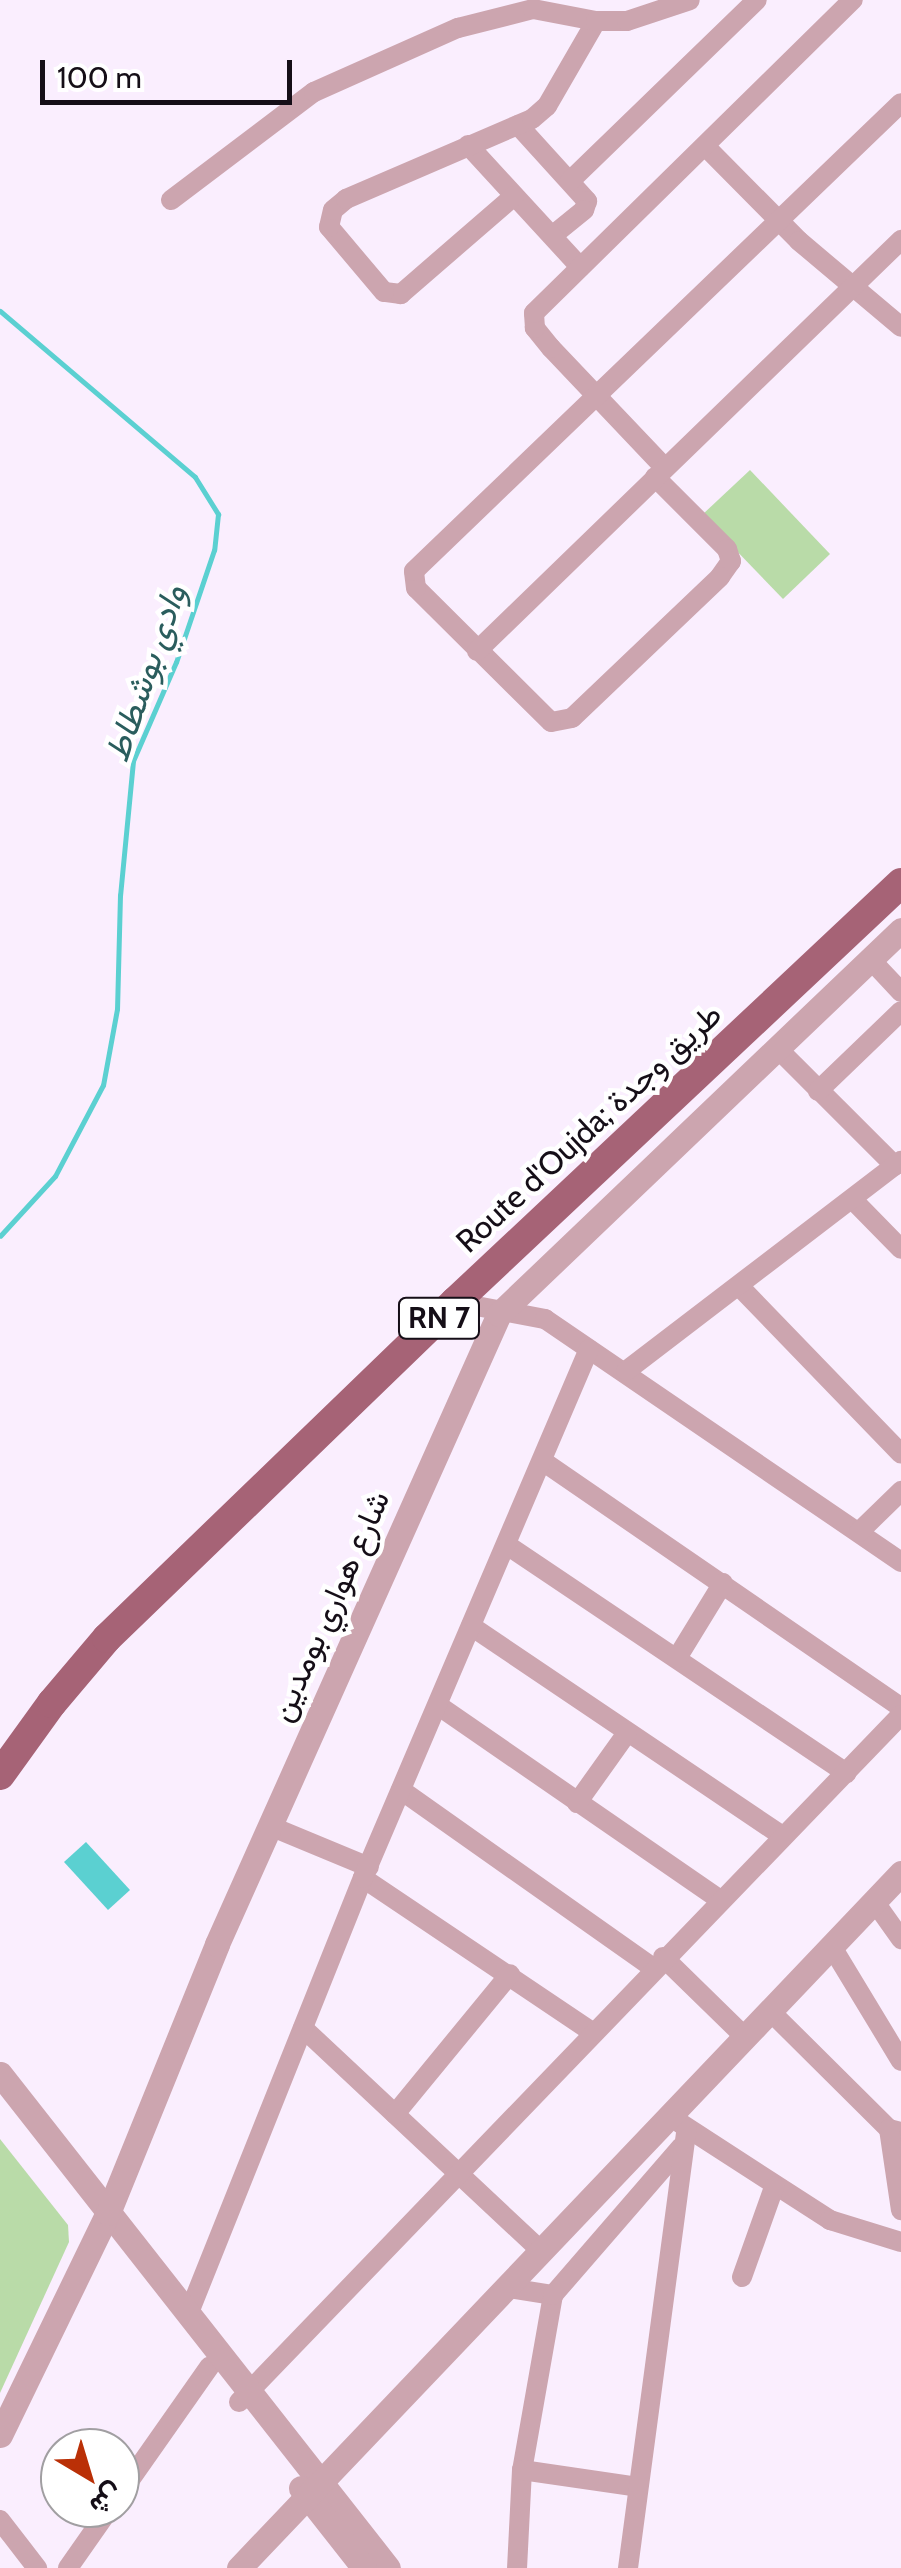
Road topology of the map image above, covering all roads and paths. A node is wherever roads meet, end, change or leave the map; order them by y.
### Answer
1 (690, 0) edge
2 (758, 0) edge
3 (852, 0) edge
4 (596, 21) junction
5 (901, 102) edge
6 (518, 125) junction
7 (468, 145) junction
8 (706, 147) junction
9 (570, 180) junction
10 (514, 196) junction
11 (171, 200) dead end
12 (778, 219) junction
13 (553, 236) junction
14 (901, 240) edge
15 (580, 266) junction
16 (855, 286) junction
17 (901, 327) edge
18 (595, 395) junction
19 (660, 472) junction
20 (477, 651) junction
21 (901, 883) edge
22 (901, 930) edge
23 (872, 960) junction
24 (901, 992) edge
25 (901, 1011) edge
26 (778, 1049) junction
27 (818, 1091) junction
28 (898, 1164) edge
29 (854, 1201) junction
30 (901, 1250) edge
31 (532, 1280) junction
32 (739, 1286) junction
33 (455, 1302) junction
34 (499, 1314) junction
35 (544, 1319) junction
36 (589, 1349) junction
37 (626, 1372) junction
38 (901, 1454) edge
39 (544, 1462) junction
40 (901, 1491) edge
41 (859, 1532) junction
42 (507, 1545) junction
43 (901, 1562) edge
44 (723, 1584) junction
45 (472, 1626) junction
46 (677, 1658) junction
47 (439, 1706) junction
48 (901, 1707) edge
49 (901, 1715) edge
50 (627, 1733) junction
51 (846, 1773) junction
52 (0, 1774) edge
53 (401, 1790) junction
54 (577, 1803) junction
55 (270, 1826) junction
56 (781, 1836) junction
57 (366, 1872) junction
58 (901, 1874) edge
59 (719, 1900) junction
60 (874, 1902) junction
61 (901, 1940) edge
62 (832, 1947) junction
63 (658, 1962) junction
64 (510, 1974) junction
65 (770, 2012) junction
66 (303, 2028) junction
67 (592, 2032) junction
68 (745, 2037) junction
69 (901, 2061) edge
70 (0, 2074) edge
71 (0, 2095) edge
72 (396, 2114) junction
73 (681, 2130) junction
74 (895, 2130) edge
75 (458, 2174) junction
76 (898, 2178) edge
77 (774, 2187) junction
78 (901, 2210) edge
79 (104, 2220) junction
80 (901, 2242) edge
81 (541, 2251) junction
82 (742, 2277) dead end
83 (508, 2288) junction
84 (553, 2295) junction
85 (188, 2314) junction
86 (210, 2366) junction
87 (244, 2398) junction
88 (0, 2434) edge
89 (140, 2466) edge
90 (522, 2470) junction
91 (638, 2488) junction
92 (315, 2492) junction
93 (0, 2520) edge
94 (96, 2528) edge
95 (37, 2568) edge
96 (68, 2568) edge
97 (239, 2568) edge
98 (364, 2568) edge
99 (388, 2568) edge
100 (517, 2568) edge
101 (628, 2568) edge

1 - 4 street
2 - 9 street
3 - 8 street
4 - 6 street
4 - 11 street
5 - 12 street
6 - 7 street
6 - 9 street
7 - 10 street
7 - 10 street
8 - 12 street
8 - 15 street
9 - 13 street
10 - 13 street
12 - 16 street
12 - 18 street
13 - 15 street
14 - 16 street
15 - 18 street
16 - 17 street
16 - 19 street
18 - 19 street
18 - 20 street
19 - 20 street
19 - 20 street
21 - 33 main road, Route d'Oujda; طريق وجدة / RN 7
22 - 23 street, شارع هواري بومدين
23 - 24 street
23 - 26 street, شارع هواري بومدين
25 - 27 street
26 - 27 street
26 - 31 street, شارع هواري بومدين
27 - 28 street
28 - 29 street
29 - 30 street
29 - 32 street
31 - 34 street, شارع هواري بومدين
31 - 35 street
32 - 37 street
32 - 38 street
33 - 34 street
33 - 52 main road, Route d'Oujda; طريق وجدة / RN 7
34 - 35 street
34 - 55 street, شارع هواري بومدين
35 - 36 street
36 - 37 street
36 - 39 street
37 - 41 street
39 - 42 street
39 - 44 street
40 - 41 street
41 - 43 street
42 - 45 street
42 - 46 street
44 - 46 street
44 - 48 street
45 - 47 street
45 - 50 street
46 - 51 street
47 - 53 street
47 - 54 street
49 - 51 street
50 - 54 street
50 - 56 street
51 - 56 street
53 - 57 street
53 - 63 street
54 - 59 street
55 - 57 street
55 - 79 street, شارع هواري بومدين
56 - 59 street
57 - 64 street
57 - 66 street
58 - 60 street
59 - 63 street
60 - 61 street
60 - 62 street
62 - 65 street
62 - 69 street
63 - 67 street
63 - 68 street
64 - 67 street
64 - 72 street
65 - 68 street
65 - 74 street
66 - 72 street
66 - 85 street
67 - 75 street
68 - 73 street
70 - 79 street
71 - 79 street
72 - 75 street
73 - 77 street
73 - 81 street
73 - 84 street
73 - 91 street
74 - 76 street
75 - 81 street
75 - 87 street
76 - 78 street
77 - 80 street
77 - 82 street
79 - 85 street
79 - 86 street
79 - 88 street, شارع هواري بومدين
81 - 83 street
83 - 84 street
83 - 92 street
84 - 90 street
85 - 87 street
86 - 87 street
86 - 89 street
87 - 92 street
90 - 91 street
90 - 100 street
91 - 101 street
92 - 97 street
92 - 98 street
92 - 99 street
93 - 95 street
94 - 96 street

